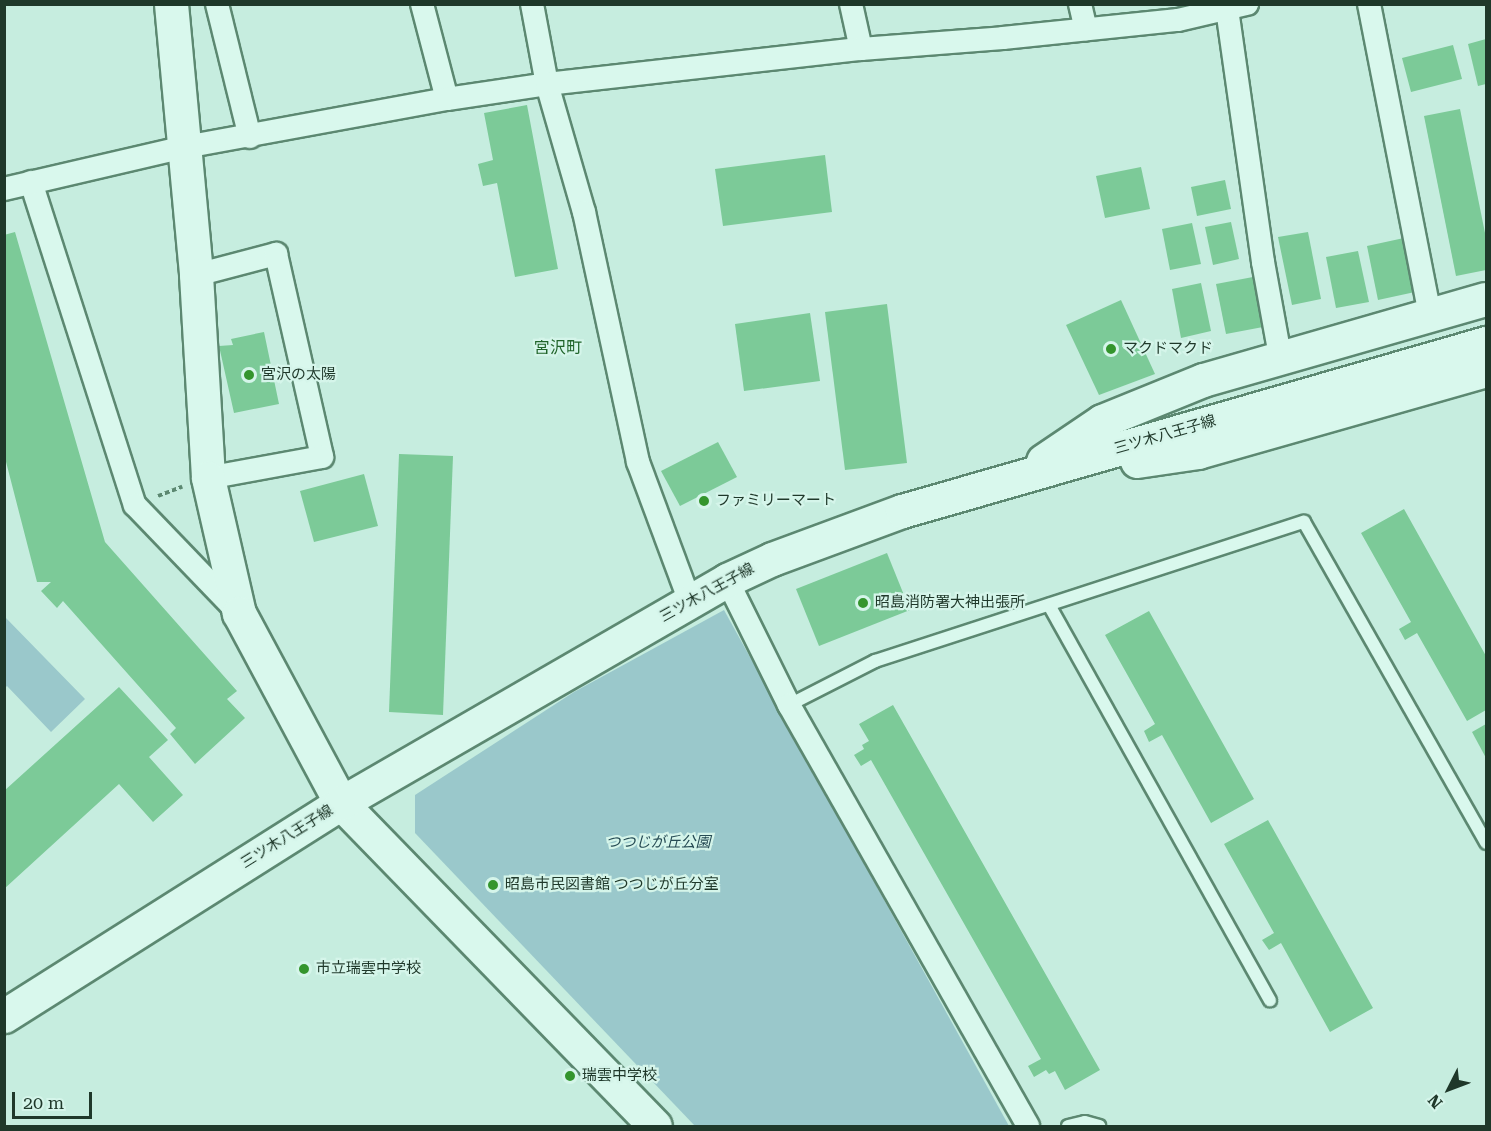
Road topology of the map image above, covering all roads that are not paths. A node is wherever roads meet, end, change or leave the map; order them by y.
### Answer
1 (217, 4) edge
2 (422, 4) edge
3 (532, 4) edge
4 (850, 4) edge
5 (1080, 4) edge
6 (1369, 4) edge
7 (170, 5) edge
8 (1237, 7) edge
9 (1086, 29) junction
10 (861, 49) junction
11 (547, 84) junction
12 (447, 99) junction
13 (250, 137) junction
14 (185, 147) junction
15 (31, 182) junction
16 (4, 189) edge
17 (196, 275) junction
18 (1486, 299) edge
19 (1430, 315) junction
20 (1486, 343) edge
21 (1280, 356) junction
22 (1486, 370) edge
23 (1194, 384) junction
24 (1196, 427) junction
25 (1020, 477) junction
26 (208, 478) junction
27 (727, 580) junction
28 (690, 602) junction
29 (1049, 605) junction
30 (239, 614) junction
31 (789, 705) junction
32 (341, 803) junction
33 (1486, 843) edge
34 (1270, 1000) dead end
35 (4, 1016) edge
36 (656, 1126) edge
37 (1028, 1126) edge
38 (1068, 1126) edge
39 (1099, 1126) edge

1 - 13 street
2 - 12 street
3 - 11 street
4 - 10 street
5 - 9 street
6 - 19 street
7 - 14 street
8 - 9 street
8 - 21 street
9 - 10 street
10 - 11 street
11 - 12 street
11 - 28 street
12 - 13 street
13 - 14 street
14 - 15 street
14 - 17 street
15 - 16 street
15 - 30 street
17 - 26 street
17 - 26 street
18 - 19 street
19 - 21 street
20 - 24 street, 三ツ木八王子線
21 - 23 street
22 - 25 street
23 - 24 street
23 - 25 street
24 - 25 street, 三ツ木八王子線
25 - 27 street, 三ツ木八王子線
26 - 30 street
27 - 28 street, 三ツ木八王子線
27 - 31 street
28 - 32 street, 三ツ木八王子線
29 - 31 lane
29 - 33 lane
29 - 34 lane
30 - 32 street
31 - 37 street
32 - 35 street, 三ツ木八王子線
32 - 36 street
38 - 39 lane

